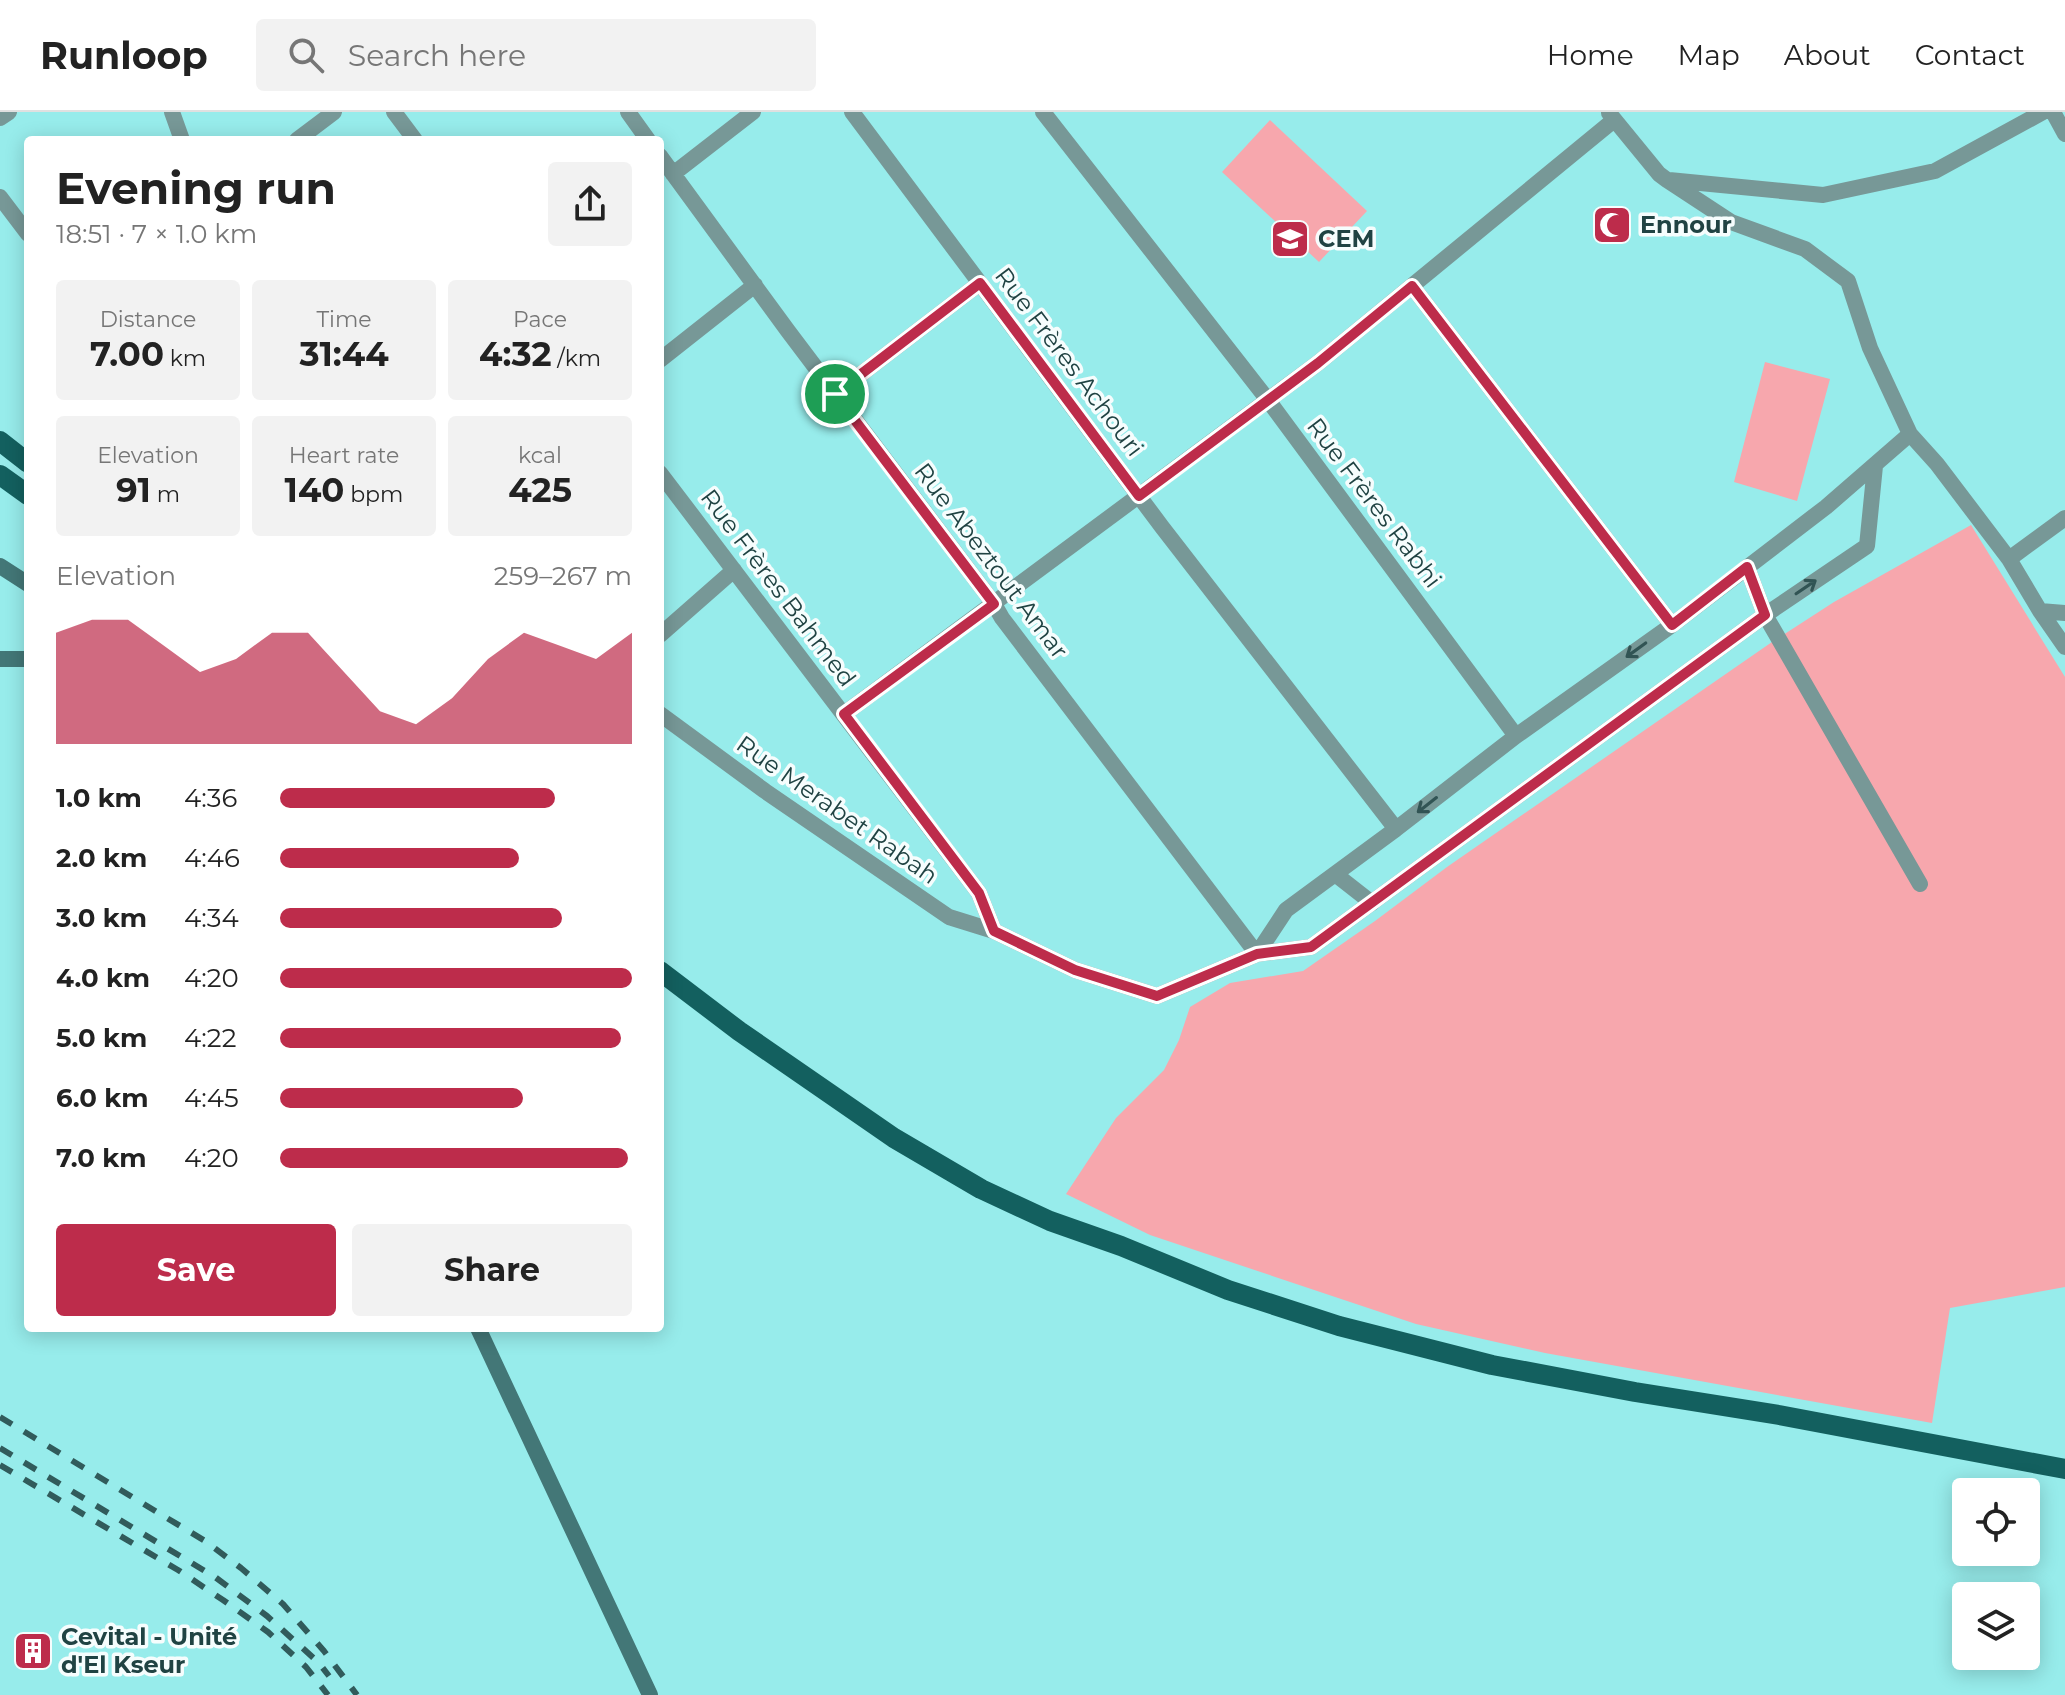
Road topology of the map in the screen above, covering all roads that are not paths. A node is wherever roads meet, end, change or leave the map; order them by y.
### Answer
1 (9, 112) edge
2 (172, 112) edge
3 (334, 112) edge
4 (394, 112) edge
5 (628, 112) edge
6 (753, 112) edge
7 (852, 112) edge
8 (1043, 112) edge
9 (2043, 112) edge
10 (2053, 112) edge
11 (1611, 116) edge
12 (0, 118) edge
13 (2065, 134) edge
14 (181, 136) edge
15 (302, 136) edge
16 (412, 136) edge
17 (645, 136) edge
18 (664, 162) edge
19 (673, 174) junction
20 (1667, 180) junction
21 (0, 197) edge
22 (24, 229) edge
23 (980, 283) junction
24 (755, 285) junction
25 (1412, 286) junction
26 (664, 357) edge
27 (835, 394) junction
28 (1268, 400) junction
29 (1910, 434) junction
30 (0, 441) edge
31 (24, 460) edge
32 (1875, 466) junction
33 (0, 475) edge
34 (664, 478) edge
35 (24, 492) edge
36 (1139, 496) junction
37 (2065, 518) edge
38 (2009, 559) junction
39 (0, 566) edge
40 (1747, 567) junction
41 (734, 570) junction
42 (24, 581) edge
43 (994, 604) junction
44 (2040, 611) junction
45 (2065, 613) edge
46 (1765, 615) junction
47 (1672, 625) junction
48 (664, 631) edge
49 (2065, 647) edge
50 (0, 659) edge
51 (24, 659) edge
52 (844, 714) junction
53 (664, 717) edge
54 (1516, 736) junction
55 (1396, 829) junction
56 (1335, 874) junction
57 (1920, 884) dead end
58 (1372, 903) junction
59 (994, 931) junction
60 (1257, 954) junction
61 (664, 974) edge
62 (480, 1332) edge
63 (2065, 1469) edge
64 (650, 1695) edge

1 - 12 street
2 - 14 street
3 - 15 street
4 - 16 street
5 - 17 street
6 - 19 street
7 - 23 street, Rue Frères Achouri
8 - 28 street, Rue Frères Rabhi
9 - 20 street
10 - 13 street
11 - 20 street
11 - 25 street
18 - 19 street, Rue Abeztout Amar
19 - 24 street, Rue Abeztout Amar
20 - 29 street
21 - 22 street
23 - 27 street
23 - 36 street, Rue Frères Achouri
24 - 26 street
24 - 27 street, Rue Abeztout Amar
25 - 28 street
25 - 47 street
27 - 43 street, Rue Abeztout Amar
28 - 36 street
28 - 54 street, Rue Frères Rabhi
29 - 32 street
29 - 38 street
30 - 31 main road
32 - 40 street
46 -> 32 street
33 - 35 main road
34 - 41 street, Rue Frères Bahmed
36 - 43 street
36 - 55 street, Rue Frères Achouri
37 - 38 street
38 - 44 street
39 - 42 main road
40 - 46 street
40 - 47 street
41 - 48 street
41 - 52 street, Rue Frères Bahmed
43 - 52 street
43 - 60 street, Rue Abeztout Amar
44 - 45 street
44 - 49 street
46 - 57 street
46 - 58 street
47 -> 54 street
50 - 51 main road
52 - 59 street, Rue Frères Bahmed
53 - 59 street, Rue Merabet Rabah
54 -> 55 street
55 - 56 street
56 - 58 street
56 - 60 street
58 - 60 street
59 - 60 street
61 - 63 main road
62 - 64 main road

